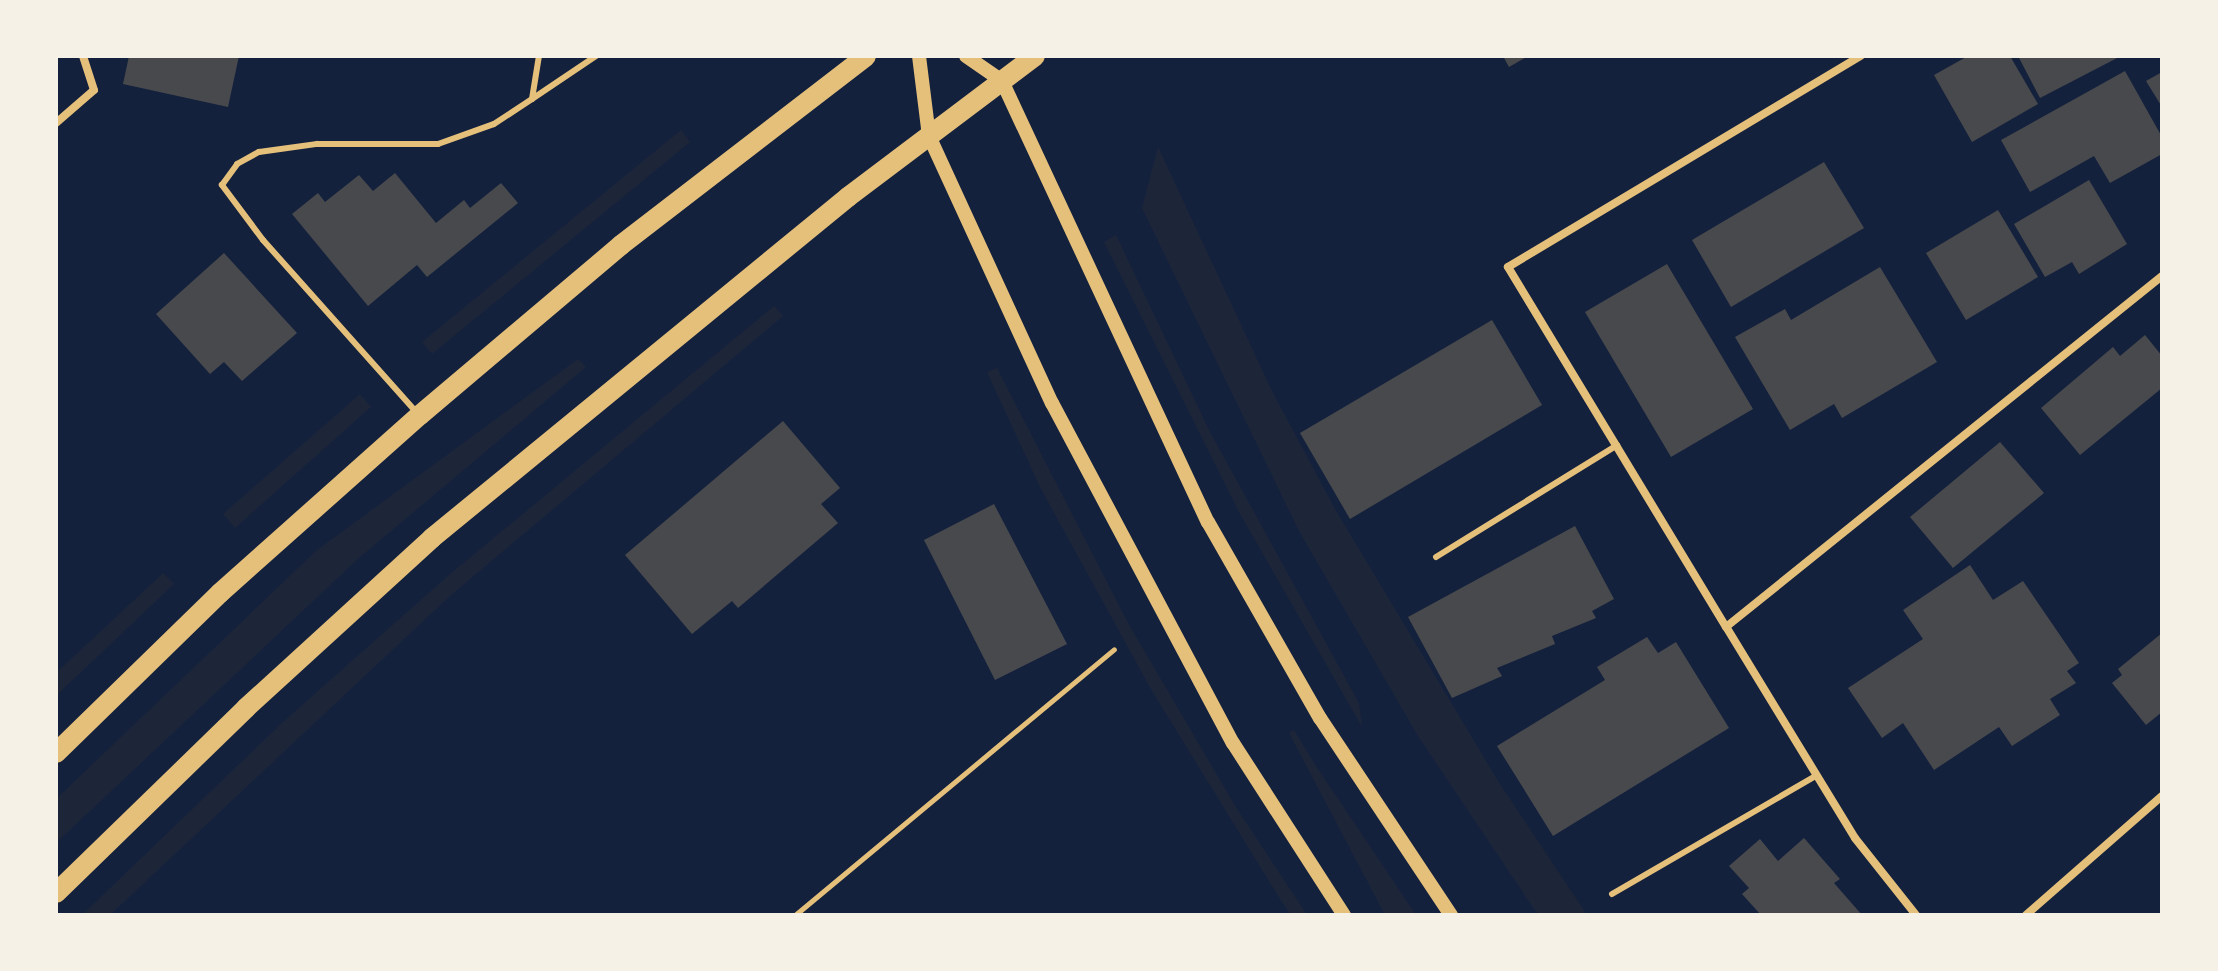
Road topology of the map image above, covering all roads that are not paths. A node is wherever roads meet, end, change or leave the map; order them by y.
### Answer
1 (83, 56) edge
2 (539, 56) edge
3 (596, 56) edge
4 (866, 56) edge
5 (919, 56) edge
6 (966, 56) edge
7 (1035, 56) edge
8 (1861, 56) edge
9 (1002, 81) junction
10 (532, 99) junction
11 (56, 123) edge
12 (929, 136) junction
13 (2162, 276) edge
14 (420, 415) junction
15 (1617, 445) junction
16 (1436, 557) dead end
17 (1726, 627) junction
18 (56, 753) edge
19 (1817, 775) junction
20 (2162, 796) edge
21 (56, 893) edge
22 (1612, 894) dead end
23 (1344, 915) edge
24 (1451, 915) edge
25 (1916, 915) edge
26 (2026, 915) edge

1 - 11 street
2 - 10 lane
3 - 10 lane
4 - 14 main road
5 - 12 street
6 - 9 street
7 - 9 main road
8 - 15 street
9 - 12 main road
9 - 24 street
10 - 14 lane
12 - 21 main road
12 - 23 street
13 - 17 street
14 - 18 main road
15 - 16 lane
15 - 17 street
17 - 19 street
19 - 22 lane
19 - 25 street
20 - 26 street

